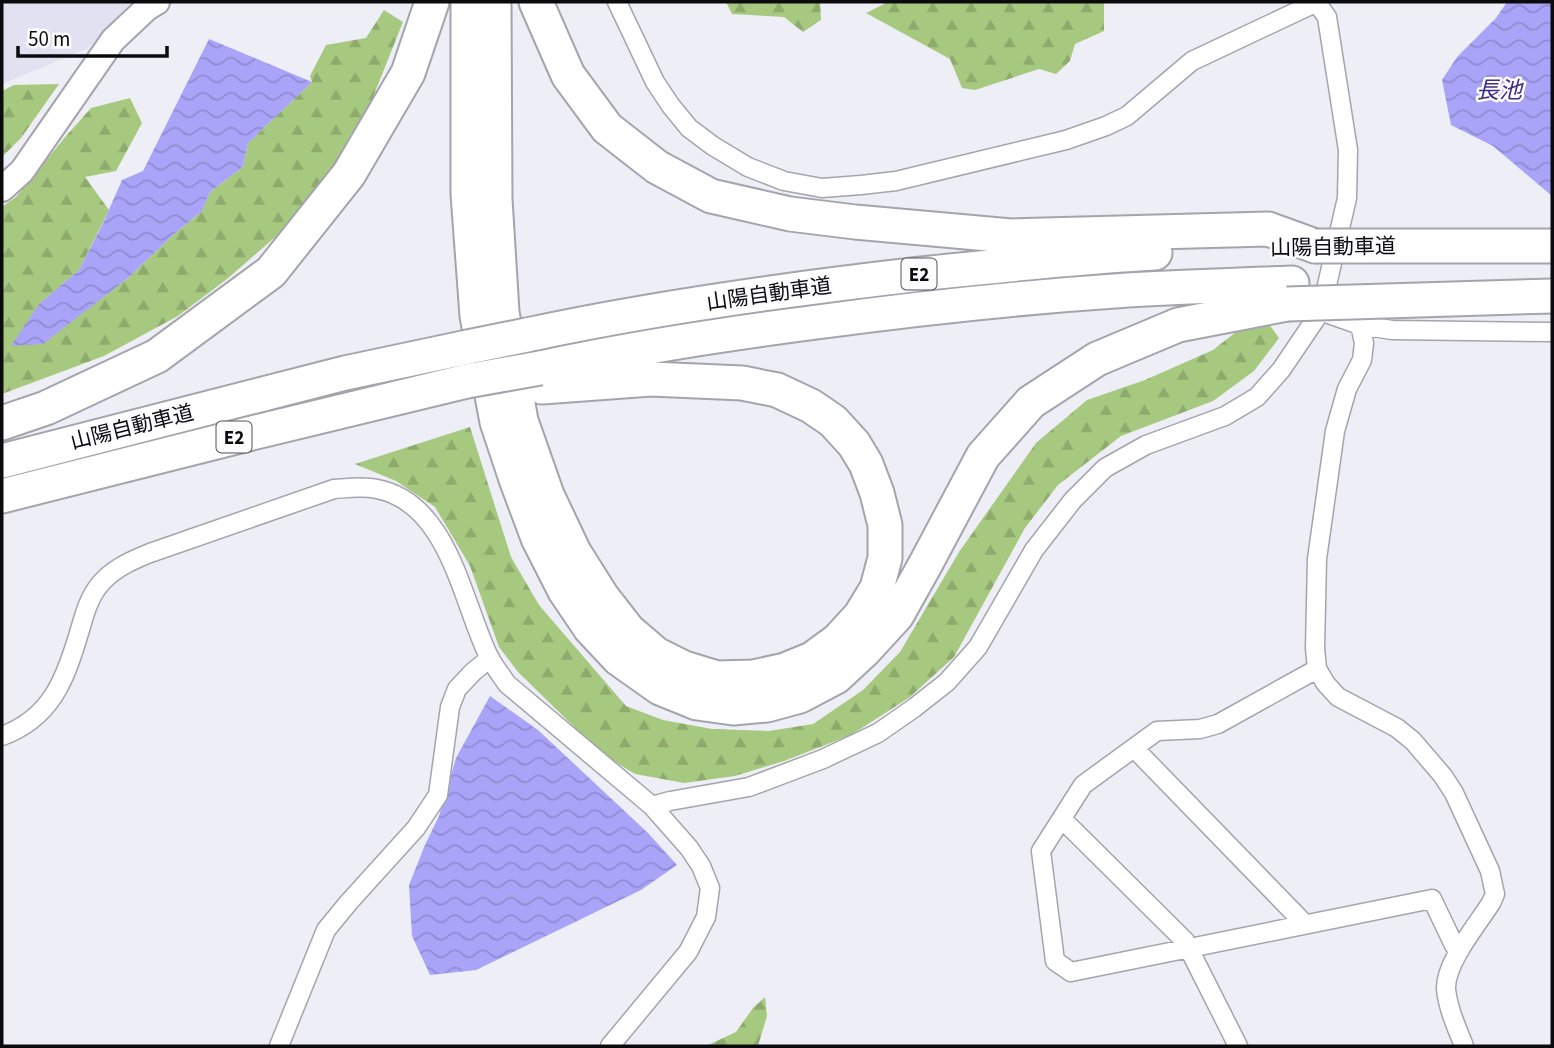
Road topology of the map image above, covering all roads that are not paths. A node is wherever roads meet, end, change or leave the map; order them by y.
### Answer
1 (157, 2) edge
2 (432, 2) edge
3 (468, 2) edge
4 (494, 2) edge
5 (536, 2) edge
6 (617, 2) edge
7 (1317, 2) edge
8 (2, 189) edge
9 (1315, 246) junction
10 (1552, 246) edge
11 (1552, 282) edge
12 (1290, 294) junction
13 (1552, 296) edge
14 (1321, 311) junction
15 (1360, 325) junction
16 (1552, 332) edge
17 (541, 378) junction
18 (2, 423) edge
19 (2, 461) edge
20 (2, 496) edge
21 (490, 658) junction
22 (1317, 669) junction
23 (2, 736) edge
24 (1134, 748) junction
25 (652, 806) junction
26 (1062, 819) junction
27 (1301, 925) junction
28 (1189, 948) junction
29 (1460, 950) junction
30 (279, 1046) edge
31 (610, 1046) edge
32 (1238, 1046) edge
33 (1464, 1046) edge

1 - 8 street
2 - 18 highway
3 - 12 highway
4 - 17 highway
5 - 9 highway
6 - 7 street
7 - 14 street
9 - 10 highway, 山陽自動車道 / E2, bridge
9 - 19 highway, 山陽自動車道 / E2, bridge
11 - 12 highway, 山陽自動車道 / E2
12 - 13 highway, bridge
12 - 17 highway, 山陽自動車道 / E2
14 - 15 street
14 - 25 street
15 - 16 street
15 - 22 street
17 - 20 highway, 山陽自動車道 / E2
21 - 23 street
21 - 25 street
21 - 30 street
22 - 24 street
22 - 29 street
24 - 26 street
24 - 27 street
25 - 31 street
26 - 28 street
26 - 28 street
27 - 28 street
27 - 29 street
28 - 32 street
29 - 33 street

